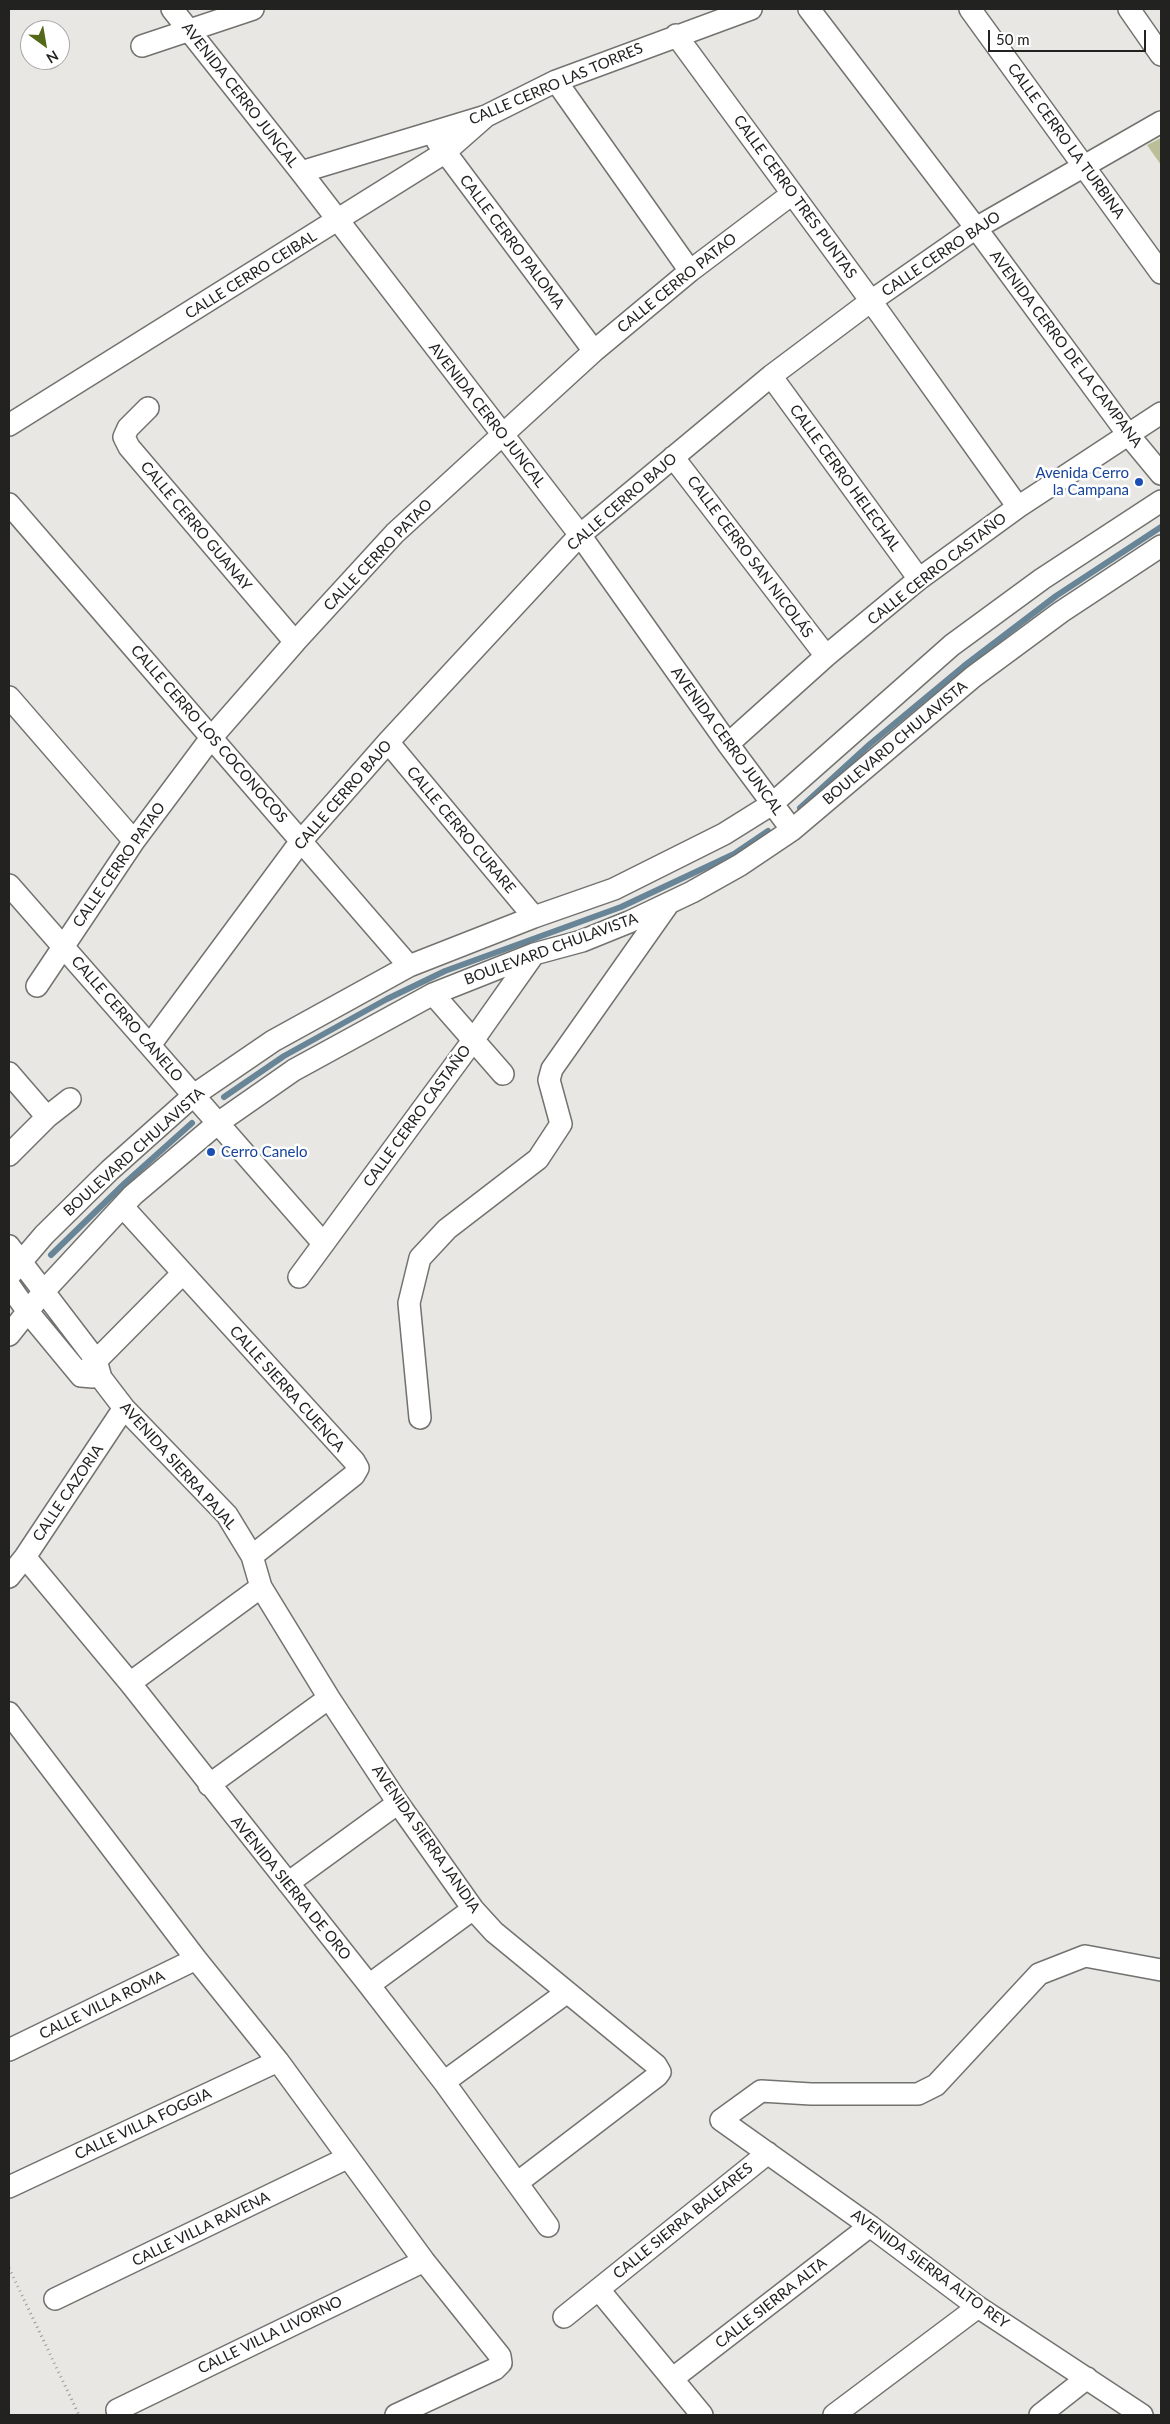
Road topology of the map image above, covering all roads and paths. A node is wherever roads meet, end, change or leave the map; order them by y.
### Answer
1 (172, 9) edge
2 (253, 9) edge
3 (751, 9) edge
4 (809, 9) edge
5 (970, 9) edge
6 (1129, 9) edge
7 (191, 31) junction
8 (676, 35) junction
9 (142, 46) dead end
10 (1161, 55) edge
11 (556, 81) junction
12 (486, 116) junction
13 (1161, 122) edge
14 (432, 132) junction
15 (444, 153) junction
16 (1084, 166) junction
17 (301, 172) junction
18 (792, 194) junction
19 (337, 221) junction
20 (976, 228) junction
21 (690, 271) junction
22 (1161, 272) edge
23 (871, 301) junction
24 (594, 351) junction
25 (771, 376) junction
26 (148, 408) dead end
27 (1161, 413) edge
28 (9, 425) edge
29 (1127, 433) junction
30 (502, 436) junction
31 (674, 457) junction
32 (1161, 474) edge
33 (1161, 502) edge
34 (9, 504) edge
35 (1018, 507) junction
36 (580, 535) junction
37 (1161, 546) edge
38 (920, 580) junction
39 (295, 642) junction
40 (826, 656) junction
41 (9, 697) edge
42 (212, 738) junction
43 (388, 742) junction
44 (728, 744) junction
45 (772, 804) junction
46 (792, 830) junction
47 (301, 840) junction
48 (134, 841) junction
49 (9, 885) edge
50 (669, 903) junction
51 (534, 917) junction
52 (62, 946) junction
53 (534, 954) junction
54 (409, 966) junction
55 (37, 986) dead end
56 (433, 994) junction
57 (474, 1039) junction
58 (150, 1045) junction
59 (9, 1073) edge
60 (502, 1074) dead end
61 (194, 1095) junction
62 (70, 1099) dead end
63 (48, 1117) junction
64 (218, 1123) junction
65 (9, 1155) edge
66 (123, 1207) junction
67 (324, 1243) junction
68 (13, 1261) edge
69 (182, 1274) junction
70 (299, 1277) dead end
71 (9, 1285) edge
72 (44, 1292) junction
73 (28, 1312) junction
74 (9, 1335) edge
75 (92, 1371) junction
76 (124, 1408) junction
77 (420, 1418) dead end
78 (252, 1556) junction
79 (25, 1557) junction
80 (9, 1578) edge
81 (261, 1587) junction
82 (130, 1683) junction
83 (329, 1698) junction
84 (9, 1713) edge
85 (209, 1785) junction
86 (398, 1803) junction
87 (288, 1883) junction
88 (473, 1908) junction
89 (196, 1959) junction
90 (1161, 1970) edge
91 (368, 1985) junction
92 (566, 1993) junction
93 (9, 2050) edge
94 (278, 2061) junction
95 (444, 2082) junction
96 (768, 2153) junction
97 (347, 2158) junction
98 (517, 2184) junction
99 (9, 2187) edge
100 (548, 2226) dead end
101 (870, 2226) junction
102 (424, 2261) junction
103 (9, 2268) edge
104 (599, 2290) junction
105 (55, 2299) dead end
106 (978, 2307) junction
107 (564, 2317) dead end
108 (1087, 2378) junction
109 (672, 2379) junction
110 (117, 2410) dead end
111 (79, 2415) edge
112 (396, 2415) edge
113 (702, 2415) edge
114 (834, 2415) edge
115 (1040, 2415) edge
116 (1142, 2415) edge

1 - 7 street, AVENIDA CERRO JUNCAL
2 - 7 street
3 - 8 street, CALLE CERRO LAS TORRES
4 - 20 street, AVENIDA CERRO DE LA CAMPANA
5 - 16 street, CALLE CERRO LA TURBINA
6 - 10 street
7 - 9 street
7 - 17 street, AVENIDA CERRO JUNCAL
8 - 11 street, CALLE CERRO LAS TORRES
8 - 18 street, CALLE CERRO TRES PUNTAS
11 - 12 street, CALLE CERRO LAS TORRES
11 - 21 street
12 - 14 street, CALLE CERRO LAS TORRES
12 - 15 street, CALLE CERRO CEIBAL
13 - 16 street, CALLE CERRO BAJO
14 - 15 street, CALLE CERRO PALOMA
14 - 17 street, CALLE CERRO LAS TORRES
15 - 19 street, CALLE CERRO CEIBAL
15 - 24 street, CALLE CERRO PALOMA
16 - 20 street, CALLE CERRO BAJO
16 - 22 street, CALLE CERRO LA TURBINA
17 - 19 street, AVENIDA CERRO JUNCAL
18 - 21 street, CALLE CERRO PATAO
18 - 23 street, CALLE CERRO TRES PUNTAS
19 - 28 street, CALLE CERRO CEIBAL
19 - 30 street, AVENIDA CERRO JUNCAL
20 - 23 street, CALLE CERRO BAJO
20 - 29 street, AVENIDA CERRO DE LA CAMPANA
21 - 24 street, CALLE CERRO PATAO
23 - 25 street, CALLE CERRO BAJO
23 - 35 street, CALLE CERRO TRES PUNTAS
24 - 30 street, CALLE CERRO PATAO
25 - 31 street, CALLE CERRO BAJO
25 - 38 street, CALLE CERRO HELECHAL
26 - 39 street, CALLE CERRO GUANAY
27 - 29 street, CALLE CERRO CASTAÑO
29 - 32 street, AVENIDA CERRO DE LA CAMPANA
29 - 35 street, CALLE CERRO CASTAÑO
30 - 36 street, AVENIDA CERRO JUNCAL
30 - 39 street, CALLE CERRO PATAO
31 - 36 street, CALLE CERRO BAJO
31 - 40 street, CALLE CERRO SAN NICOLÁS
33 - 45 street, BOULEVARD CHULAVISTA
34 - 42 street, CALLE CERRO LOS COCONOCOS
35 - 38 street, CALLE CERRO CASTAÑO
36 - 43 street, CALLE CERRO BAJO
36 - 44 street, AVENIDA CERRO JUNCAL
37 - 46 street, BOULEVARD CHULAVISTA
38 - 40 street, CALLE CERRO CASTAÑO
39 - 42 street, CALLE CERRO PATAO
40 - 44 street, CALLE CERRO CASTAÑO
41 - 48 street
42 - 47 street, CALLE CERRO LOS COCONOCOS
42 - 48 street, CALLE CERRO PATAO
43 - 47 street, CALLE CERRO BAJO
43 - 51 street, CALLE CERRO CURARE
44 - 45 street, AVENIDA CERRO JUNCAL
45 - 46 street, AVENIDA CERRO JUNCAL
45 - 51 street, BOULEVARD CHULAVISTA
46 - 50 street, BOULEVARD CHULAVISTA
47 - 54 street, CALLE CERRO LOS COCONOCOS
47 - 58 street, CALLE CERRO BAJO
48 - 52 street, CALLE CERRO PATAO
49 - 52 street, CALLE CERRO CANELO
50 - 53 street, BOULEVARD CHULAVISTA
50 - 77 street
51 - 54 street, BOULEVARD CHULAVISTA
52 - 55 street, CALLE CERRO PATAO
52 - 58 street, CALLE CERRO CANELO
53 - 56 street, BOULEVARD CHULAVISTA
53 - 57 street, CALLE CERRO CASTAÑO
54 - 61 street, BOULEVARD CHULAVISTA
56 - 57 street
56 - 64 street, BOULEVARD CHULAVISTA
57 - 60 street
57 - 67 street, CALLE CERRO CASTAÑO
58 - 61 street, CALLE CERRO CANELO
59 - 63 street
61 - 64 street, CALLE CERRO CANELO
61 - 68 street, BOULEVARD CHULAVISTA
62 - 63 street
63 - 65 street
64 - 66 street, BOULEVARD CHULAVISTA
64 - 67 street, CALLE CERRO CANELO
66 - 69 street, CALLE SIERRA CUENCA
66 - 72 street, BOULEVARD CHULAVISTA
67 - 70 street, CALLE CERRO CASTAÑO
68 - 72 street, AVENIDA SIERRA PAJAL
69 - 75 street
69 - 78 street, CALLE SIERRA CUENCA
71 - 73 street, AVENIDA SIERRA PAJAL
72 - 73 street, BOULEVARD CHULAVISTA
72 - 75 street, AVENIDA SIERRA PAJAL
73 - 74 street, BOULEVARD CHULAVISTA
73 - 75 street, AVENIDA SIERRA PAJAL
75 - 76 street, AVENIDA SIERRA PAJAL
76 - 78 street, AVENIDA SIERRA PAJAL
76 - 79 street, CALLE CAZORIA
78 - 81 street, AVENIDA SIERRA JANDIA
79 - 80 street, CALLE CAZORIA
79 - 82 street, AVENIDA SIERRA DE ORO
81 - 82 street
81 - 83 street, AVENIDA SIERRA JANDIA
82 - 85 street, AVENIDA SIERRA DE ORO
83 - 85 street
83 - 86 street, AVENIDA SIERRA JANDIA
84 - 89 street
85 - 87 street, AVENIDA SIERRA DE ORO
86 - 87 street
86 - 88 street, AVENIDA SIERRA JANDIA
87 - 91 street, AVENIDA SIERRA DE ORO
88 - 91 street
88 - 92 street, AVENIDA SIERRA JANDIA
89 - 93 street, CALLE VILLA ROMA
89 - 94 street
90 - 96 street, AVENIDA SIERRA ALTO REY
91 - 95 street, AVENIDA SIERRA DE ORO
92 - 95 street
92 - 98 street, AVENIDA SIERRA JANDIA
94 - 97 street
94 - 99 street, CALLE VILLA FOGGIA
95 - 98 street, AVENIDA SIERRA DE ORO
96 - 101 street, AVENIDA SIERRA ALTO REY
96 - 104 street, CALLE SIERRA BALEARES
97 - 102 street
97 - 105 street, CALLE VILLA RAVENA
98 - 100 street, AVENIDA SIERRA DE ORO
101 - 106 street, AVENIDA SIERRA ALTO REY
101 - 109 street, CALLE SIERRA ALTA
102 - 110 street, CALLE VILLA LIVORNO
102 - 112 street
103 - 111 path
104 - 107 street, CALLE SIERRA BALEARES
104 - 109 street, CALLE SIERRA BALEARES
106 - 108 street, AVENIDA SIERRA ALTO REY
106 - 114 street
108 - 115 street
108 - 116 street, AVENIDA SIERRA ALTO REY
109 - 113 street, CALLE SIERRA BALEARES

